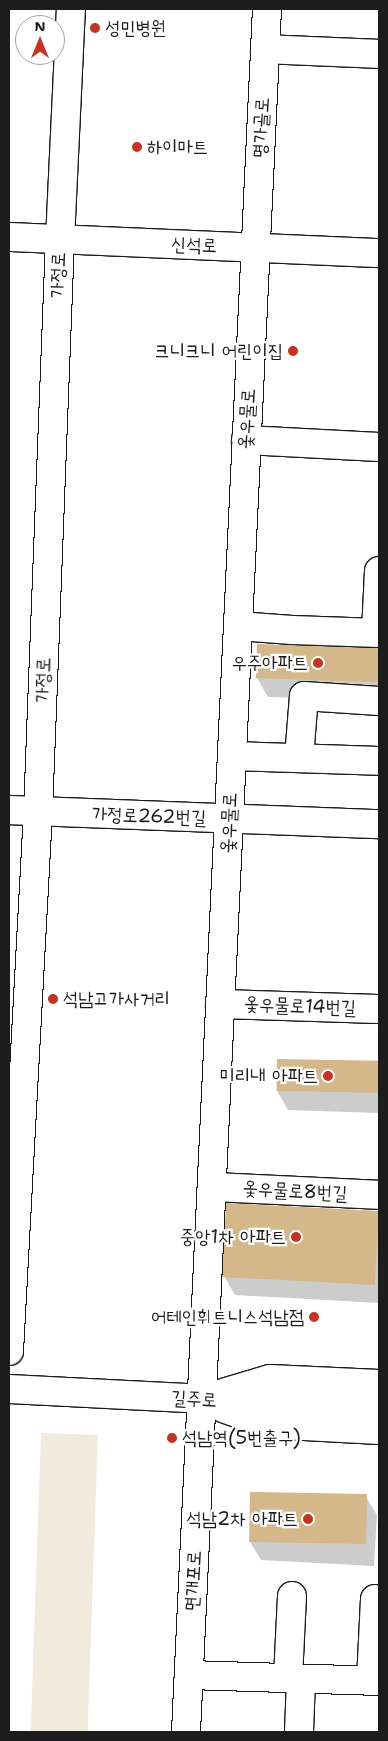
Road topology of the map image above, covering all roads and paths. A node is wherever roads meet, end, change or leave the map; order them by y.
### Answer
1 (71, 9) edge
2 (267, 9) edge
3 (265, 49) junction
4 (379, 54) edge
5 (9, 238) edge
6 (60, 240) junction
7 (255, 248) junction
8 (379, 253) edge
9 (246, 440) junction
10 (379, 447) edge
11 (379, 571) edge
12 (238, 626) junction
13 (378, 633) edge
14 (379, 701) edge
15 (232, 756) junction
16 (299, 758) junction
17 (379, 761) edge
18 (9, 810) edge
19 (38, 812) junction
20 (230, 819) junction
21 (379, 824) edge
22 (220, 1004) junction
23 (379, 1008) edge
24 (212, 1187) junction
25 (379, 1195) edge
26 (9, 1351) edge
27 (379, 1384) edge
28 (9, 1389) edge
29 (202, 1399) junction
30 (379, 1408) edge
31 (379, 1430) edge
32 (292, 1596) dead end
33 (375, 1598) dead end
34 (189, 1675) junction
35 (295, 1679) junction
36 (375, 1681) edge
37 (186, 1732) edge
38 (300, 1732) edge

1 - 6 street, 가정로
2 - 3 street, 명가골로
3 - 4 street
3 - 7 street, 명가골로
5 - 6 street, 신석로
6 - 7 street, 신석로
6 - 19 street, 가정로
7 - 8 street, 신석로
7 - 9 street, 옻우물로
9 - 10 street
9 - 12 street, 옻우물로
11 - 13 street
12 - 13 street
12 - 15 street, 옻우물로
14 - 16 street
15 - 16 street
15 - 20 street, 옻우물로
16 - 17 street
18 - 19 street, 가정로262번길
19 - 20 street, 가정로262번길
19 - 26 street, 가정로
20 - 21 street, 가정로262번길
20 - 22 street, 옻우물로
22 - 23 street, 옻우물로14번길
22 - 24 street, 옻우물로
24 - 25 street, 옻우물로8번길
24 - 29 street, 옻우물로
27 - 29 street
28 - 29 street, 길주로
29 - 30 street, 길주로
29 - 31 street
29 - 34 street, 면개포로
32 - 35 street
33 - 36 street
34 - 35 street
34 - 37 street, 면개포로
35 - 36 street
35 - 38 street

